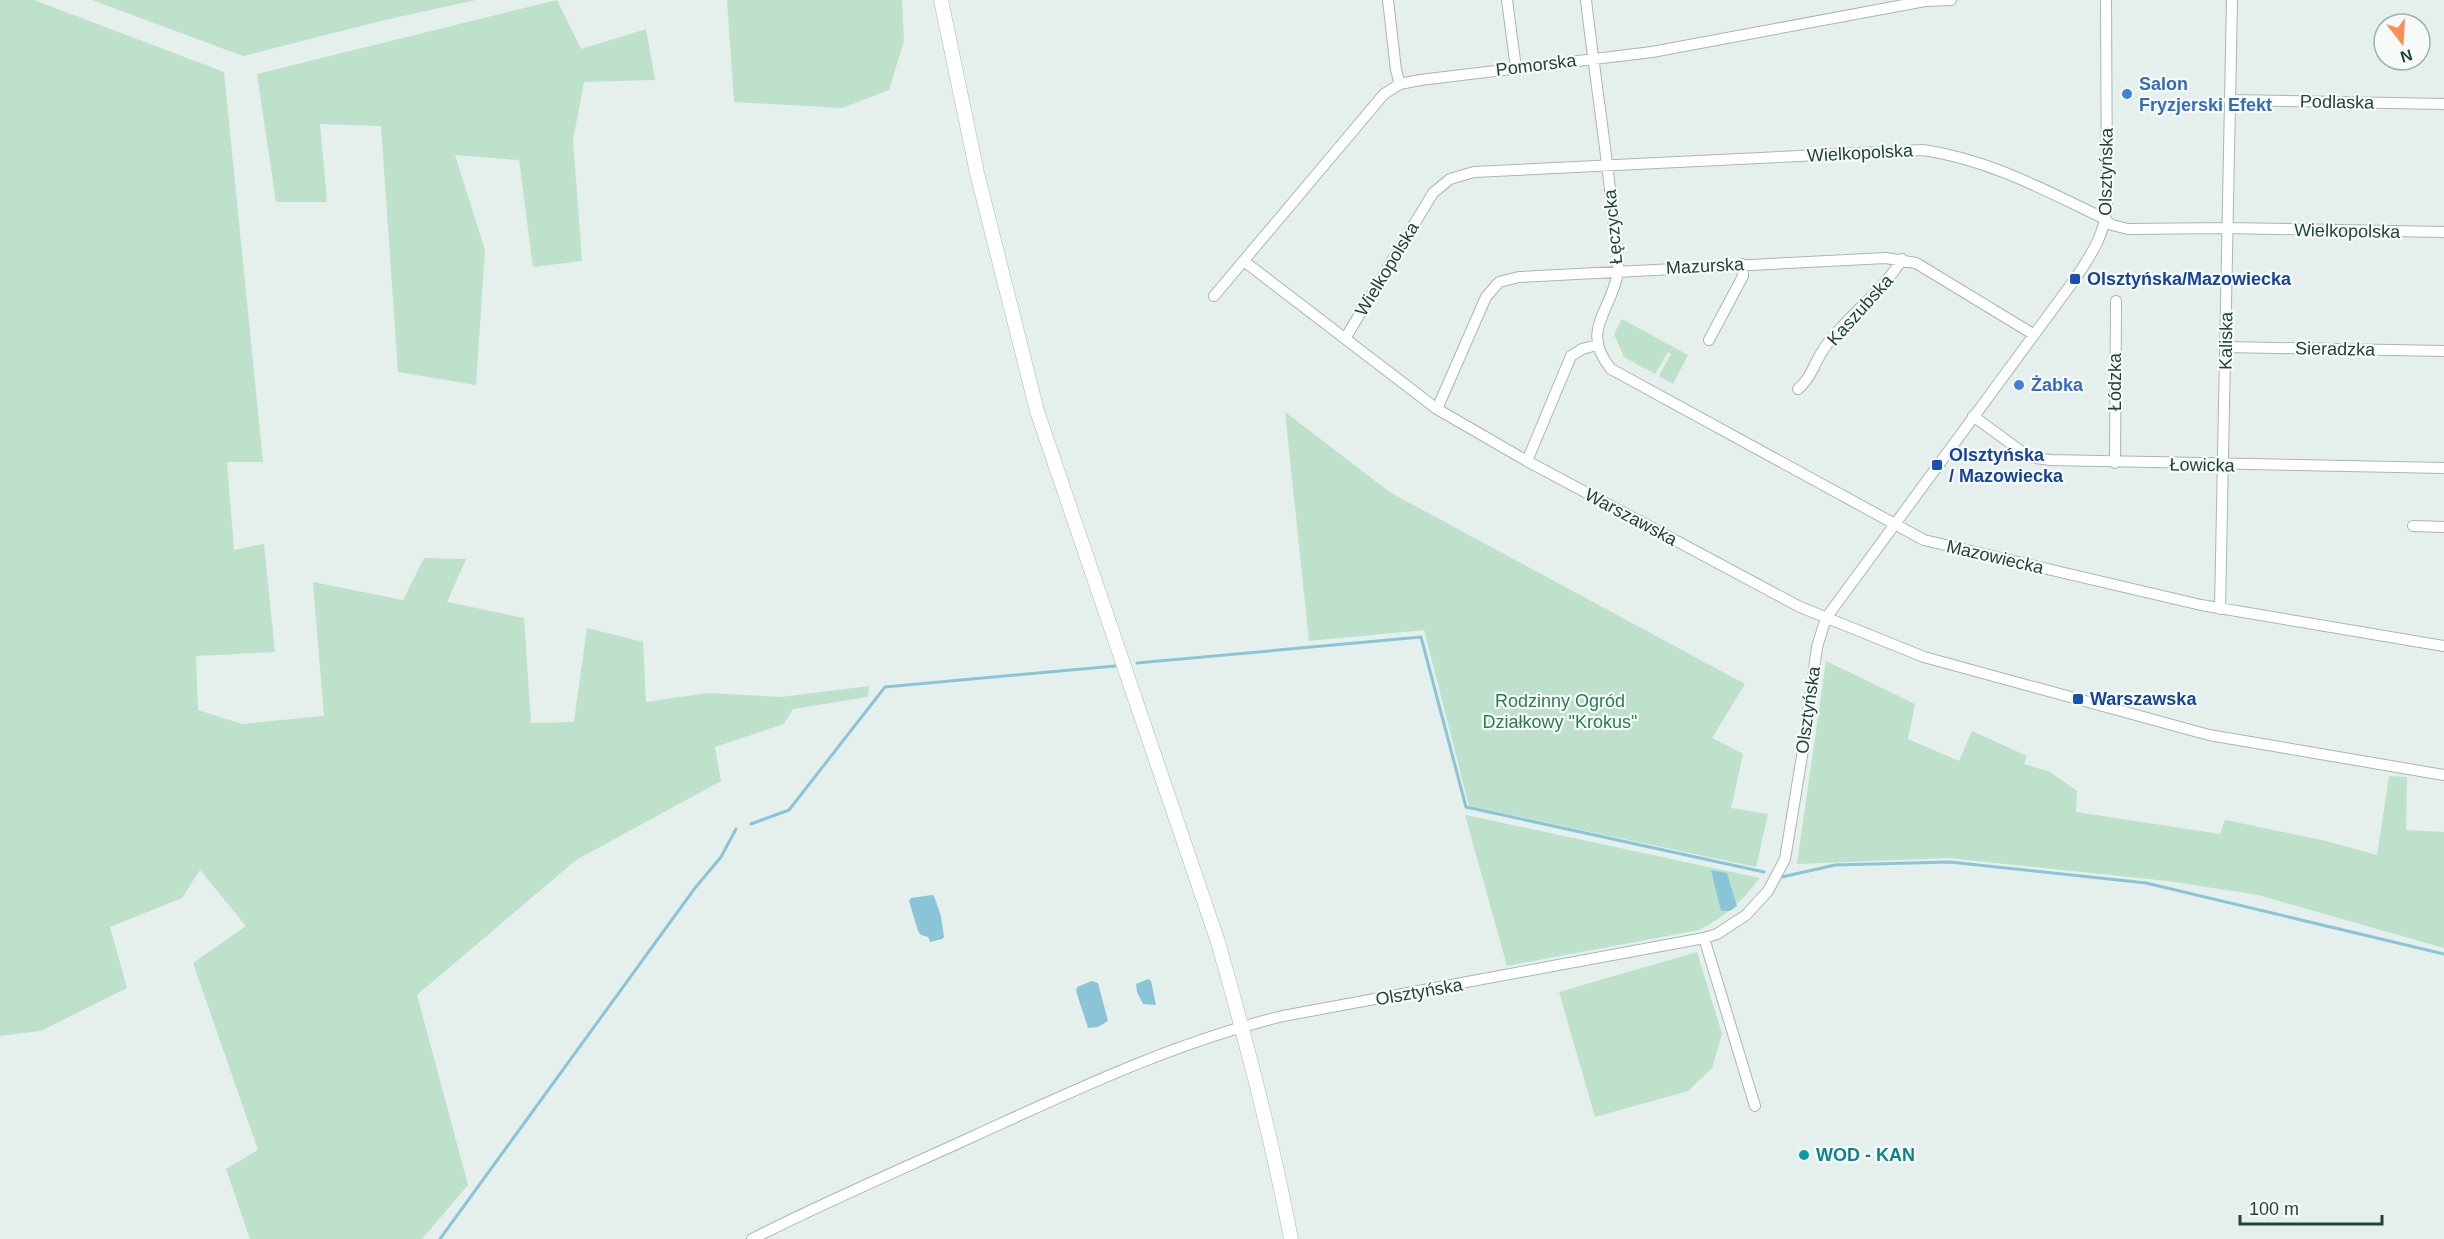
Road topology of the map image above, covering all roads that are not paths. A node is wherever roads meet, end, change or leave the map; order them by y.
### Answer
1 (941, 0) edge
2 (1388, 0) edge
3 (1507, 0) edge
4 (1586, 0) edge
5 (1952, 0) edge
6 (2106, 0) edge
7 (2232, 0) edge
8 (1925, 1) edge
9 (1593, 58) junction
10 (1516, 68) junction
11 (1400, 84) junction
12 (2229, 100) junction
13 (2444, 104) edge
14 (1607, 164) junction
15 (2106, 221) junction
16 (2227, 228) junction
17 (2444, 232) edge
18 (1902, 260) junction
19 (1245, 262) junction
20 (1742, 264) junction
21 (1618, 271) junction
22 (1214, 296) dead end
23 (2116, 301) dead end
24 (2033, 334) junction
25 (1346, 337) junction
26 (1709, 340) dead end
27 (1598, 345) junction
28 (2226, 347) junction
29 (2444, 351) edge
30 (1798, 389) dead end
31 (1437, 409) junction
32 (1973, 416) junction
33 (1527, 461) junction
34 (2115, 463) junction
35 (2224, 466) junction
36 (2444, 468) edge
37 (1895, 524) junction
38 (2413, 526) dead end
39 (2444, 527) edge
40 (2220, 609) junction
41 (1826, 618) junction
42 (2444, 646) edge
43 (2444, 775) edge
44 (1704, 938) junction
45 (1242, 1026) junction
46 (1755, 1106) dead end
47 (752, 1239) edge
48 (1291, 1239) edge

1 - 45 main road
2 - 11 street
3 - 10 street
4 - 9 street, Łęczycka
5 - 8 street, Pomorska
6 - 15 street, Olsztyńska
7 - 12 street, Kaliska
8 - 9 street, Pomorska
9 - 10 street, Pomorska
9 - 14 street, Łęczycka
10 - 11 street, Pomorska
11 - 19 street, Pomorska
12 - 13 street, Podlaska
12 - 16 street, Kaliska
14 - 15 street, Wielkopolska
14 - 21 street, Łęczycka
14 - 25 street, Wielkopolska
15 - 16 street, Wielkopolska
15 - 24 street, Olsztyńska
16 - 17 street, Wielkopolska
16 - 28 street, Kaliska
18 - 20 street, Mazurska
18 - 24 street, Mazurska
18 - 30 street, Kaszubska
19 - 22 street, Pomorska
19 - 25 street, Warszawska
20 - 21 street, Mazurska
20 - 26 street
21 - 27 street, Łęczycka
21 - 31 street, Mazurska
23 - 34 street, Łódzka
24 - 32 street, Olsztyńska
25 - 31 street, Warszawska
27 - 33 street
27 - 37 street, Mazowiecka
28 - 29 street, Sieradzka
28 - 35 street, Kaliska
31 - 33 street, Warszawska
32 - 34 street, Łowicka
32 - 37 street, Olsztyńska
33 - 41 street, Warszawska
34 - 35 street, Łowicka
35 - 36 street, Łowicka
35 - 40 street, Kaliska
37 - 40 street, Mazowiecka
37 - 41 street, Olsztyńska
38 - 39 street
40 - 42 street, Mazowiecka
41 - 43 street, Warszawska
41 - 44 street, Olsztyńska
44 - 45 street, Olsztyńska
44 - 46 street
45 - 47 street, Olsztyńska
45 - 48 main road

